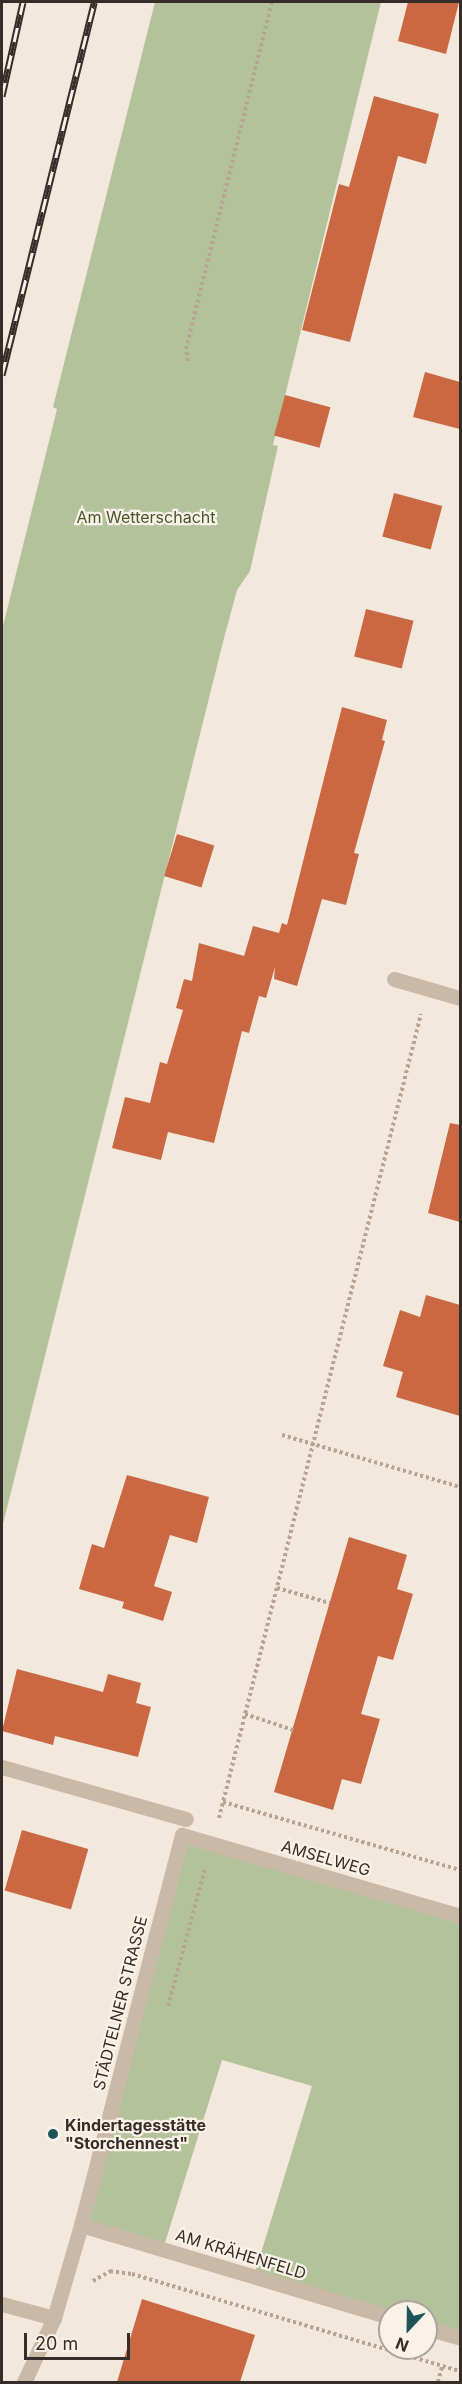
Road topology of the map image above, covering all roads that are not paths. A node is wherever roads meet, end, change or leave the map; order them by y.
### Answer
1 (394, 980) dead end
2 (460, 998) edge
3 (2, 1767) edge
4 (186, 1819) dead end
5 (182, 1836) joint
6 (460, 1916) edge
7 (81, 2225) junction
8 (2, 2304) edge
9 (378, 2313) edge
10 (54, 2318) junction
11 (438, 2332) edge
12 (460, 2338) edge
13 (24, 2382) edge

1 - 2 street
3 - 4 street
5 - 6 street, AMSELWEG
5 - 7 street, STÄDTELNER STRASSE
7 - 9 street, AM KRÄHENFELD
7 - 10 street, STÄDTELNER STRASSE
8 - 10 street
10 - 13 street, STÄDTELNER STRASSE
11 - 12 street

